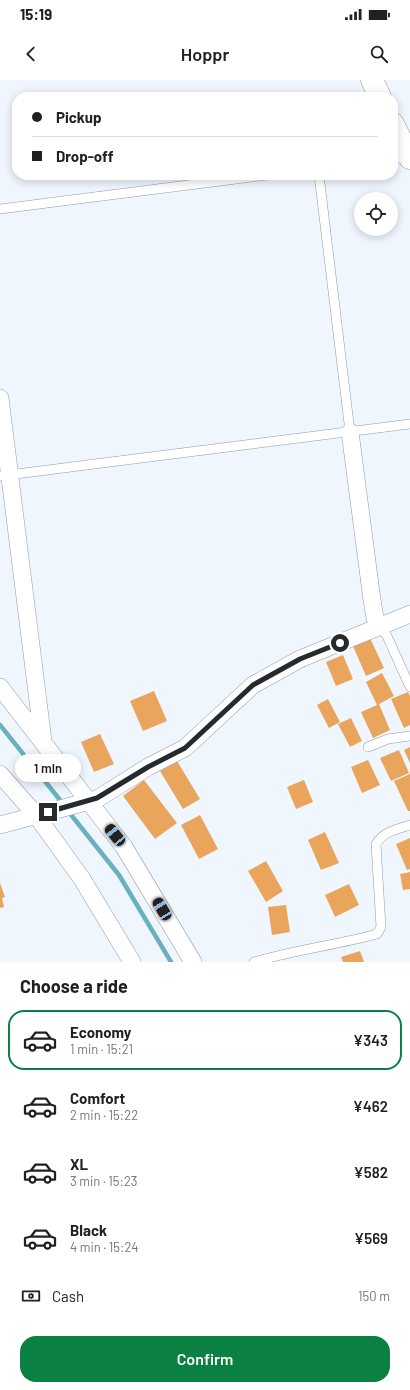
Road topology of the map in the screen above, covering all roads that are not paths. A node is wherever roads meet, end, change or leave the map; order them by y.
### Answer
1 (372, 80) edge
2 (378, 92) edge
3 (398, 139) edge
4 (404, 158) edge
5 (228, 180) edge
6 (320, 180) edge
7 (0, 209) edge
8 (0, 398) edge
9 (410, 424) edge
10 (350, 432) junction
11 (5, 475) edge
12 (410, 614) edge
13 (380, 626) junction
14 (0, 687) edge
15 (410, 687) edge
16 (410, 736) edge
17 (43, 742) junction
18 (368, 747) dead end
19 (0, 774) edge
20 (87, 801) junction
21 (36, 815) junction
22 (0, 825) edge
23 (410, 825) edge
24 (132, 962) edge
25 (193, 962) edge
26 (254, 962) edge

1 - 2 street
3 - 4 street
5 - 7 lane
6 - 10 lane
8 - 11 street
9 - 10 lane
10 - 11 lane
10 - 13 street
11 - 17 street
12 - 13 street
13 - 15 lane
13 - 20 street
14 - 17 street
16 - 18 lane
17 - 20 street
19 - 21 street
20 - 21 street
20 - 25 street
21 - 22 street
21 - 24 street
23 - 26 lane

